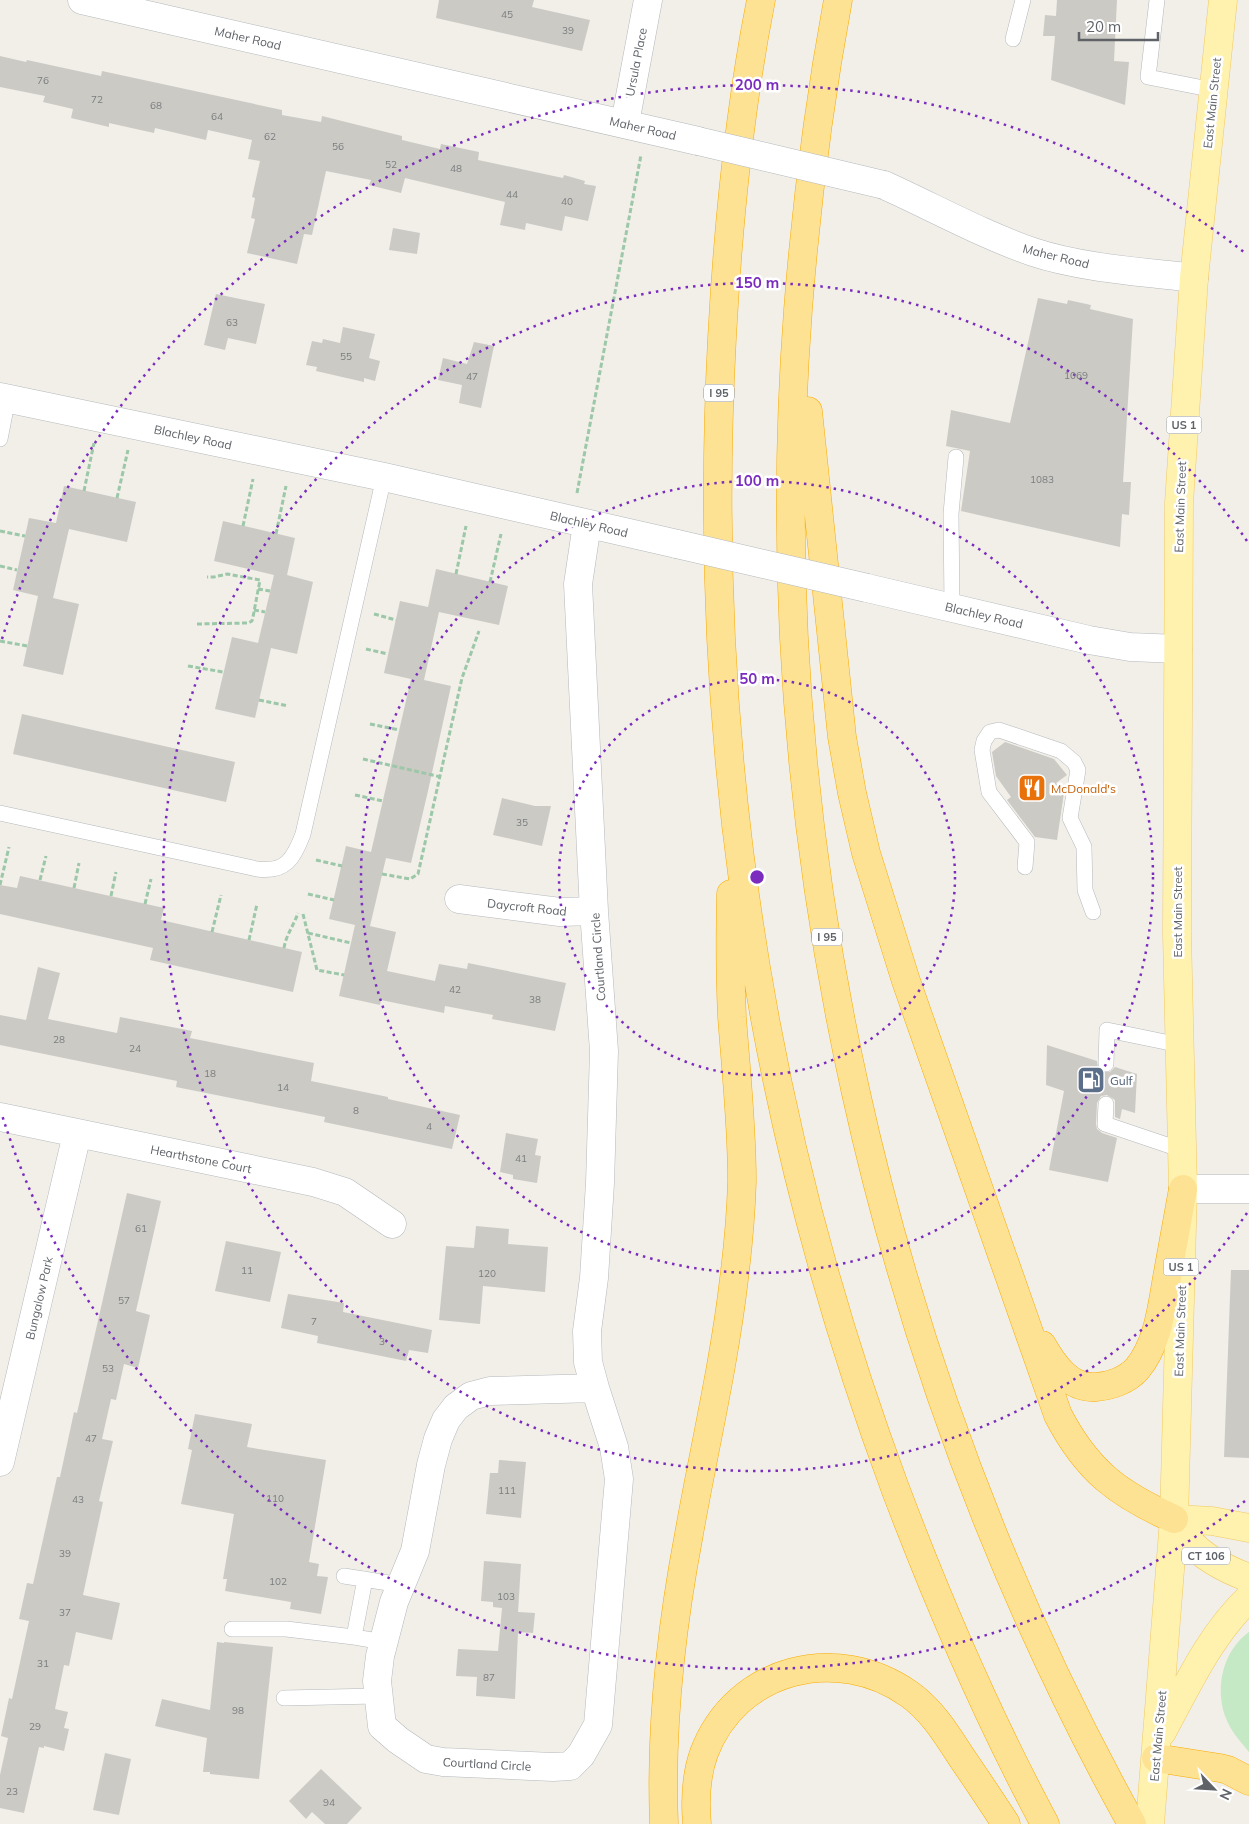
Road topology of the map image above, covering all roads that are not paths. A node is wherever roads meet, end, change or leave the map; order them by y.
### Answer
1 (83, 0) edge
2 (648, 0) edge
3 (761, 0) edge
4 (838, 0) edge
5 (1023, 0) edge
6 (1157, 0) edge
7 (1223, 0) edge
8 (1013, 40) dead end
9 (1214, 90) junction
10 (625, 123) junction
11 (1194, 278) junction
12 (798, 312) junction
13 (4, 397) edge
14 (0, 440) edge
15 (956, 457) dead end
16 (384, 477) junction
17 (587, 524) junction
18 (952, 607) junction
19 (1178, 648) junction
20 (732, 788) junction
21 (0, 813) edge
22 (1025, 866) dead end
23 (459, 899) dead end
24 (594, 911) junction
25 (1093, 912) dead end
26 (1180, 1045) junction
27 (1106, 1064) dead end
28 (1106, 1104) dead end
29 (0, 1117) edge
30 (77, 1134) junction
31 (1182, 1150) junction
32 (1183, 1189) junction
33 (1249, 1189) edge
34 (982, 1196) junction
35 (392, 1224) dead end
36 (595, 1388) junction
37 (0, 1462) edge
38 (1174, 1519) junction
39 (1249, 1528) edge
40 (344, 1576) dead end
41 (1249, 1578) edge
42 (365, 1579) junction
43 (401, 1585) junction
44 (1249, 1598) edge
45 (232, 1629) dead end
46 (354, 1637) junction
47 (384, 1642) junction
48 (378, 1696) junction
49 (284, 1698) dead end
50 (1156, 1758) junction
51 (1249, 1781) edge
52 (664, 1824) edge
53 (697, 1824) edge
54 (1006, 1824) edge
55 (1045, 1824) edge
56 (1132, 1824) edge
57 (1150, 1824) edge

1 - 10 street, Maher Road
2 - 10 street, Ursula Place
3 - 20 highway, I 95
4 - 12 highway, I 95
5 - 8 lane
6 - 9 lane
7 - 9 main road, East Main Street / US 1
9 - 11 main road, East Main Street / US 1
10 - 11 street, Maher Road, bridge
11 - 19 main road, East Main Street / US 1
12 - 34 highway
12 - 56 highway, I 95
13 - 14 lane
13 - 16 street, Blachley Road
15 - 18 lane
16 - 17 street, Blachley Road
16 - 21 lane
17 - 18 street, Blachley Road, bridge
17 - 24 street, Courtland Circle
18 - 19 street, Blachley Road
19 - 26 main road, East Main Street / US 1
20 - 52 highway
20 - 55 highway, I 95
22 - 25 lane
23 - 24 street, Daycroft Road
24 - 36 street, Courtland Circle
26 - 27 lane
26 - 31 main road, East Main Street / US 1
28 - 31 lane
29 - 30 street, Hearthstone Court
30 - 35 street, Hearthstone Court
30 - 37 street, Bungalow Park
31 - 32 main road, East Main Street / US 1
32 - 33 street
32 - 34 highway
32 - 38 main road, East Main Street / US 1
34 - 38 highway
36 - 43 street, Courtland Circle
36 - 48 street, Courtland Circle
38 - 39 main road
38 - 41 main road, CT 106
38 - 50 main road, East Main Street / US 1
40 - 42 lane
42 - 43 lane
42 - 46 lane
43 - 47 street, Courtland Circle
44 - 50 main road
45 - 46 lane
46 - 47 lane
47 - 48 street, Courtland Circle
48 - 49 lane
50 - 51 highway
50 - 57 main road, East Main Street / US 1
53 - 54 highway

